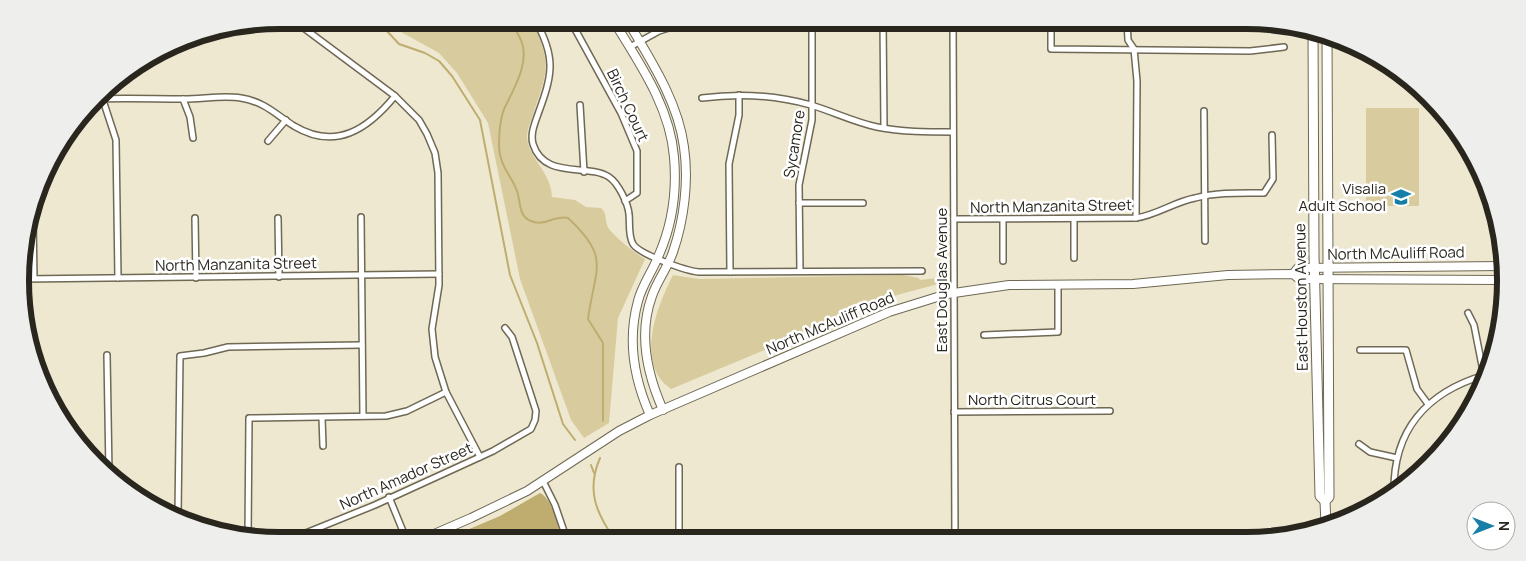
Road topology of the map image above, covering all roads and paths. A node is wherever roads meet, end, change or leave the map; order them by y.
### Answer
1 (305, 29) edge
2 (539, 29) edge
3 (575, 29) edge
4 (619, 29) edge
5 (632, 29) edge
6 (669, 29) edge
7 (812, 29) edge
8 (882, 29) edge
9 (953, 29) edge
10 (1051, 29) edge
11 (1127, 29) edge
12 (1313, 38) edge
13 (640, 42) junction
14 (1327, 42) edge
15 (630, 47) junction
16 (1284, 48) dead end
17 (1134, 49) junction
18 (739, 95) junction
19 (395, 96) junction
20 (108, 97) edge
21 (702, 98) dead end
22 (183, 99) junction
23 (102, 102) edge
24 (580, 105) dead end
25 (813, 106) junction
26 (1204, 110) dead end
27 (286, 120) junction
28 (884, 128) junction
29 (953, 132) junction
30 (1272, 134) dead end
31 (193, 138) dead end
32 (268, 141) dead end
33 (584, 172) junction
34 (1205, 196) junction
35 (625, 201) junction
36 (799, 203) junction
37 (863, 203) dead end
38 (361, 217) dead end
39 (195, 218) dead end
40 (278, 218) dead end
41 (1136, 218) junction
42 (1074, 219) junction
43 (954, 220) junction
44 (1003, 220) junction
45 (33, 235) edge
46 (1205, 241) dead end
47 (658, 258) junction
48 (1074, 258) dead end
49 (1003, 261) dead end
50 (669, 263) junction
51 (1497, 266) edge
52 (1314, 268) junction
53 (1328, 268) junction
54 (800, 271) junction
55 (922, 271) dead end
56 (730, 272) junction
57 (439, 274) junction
58 (1293, 274) junction
59 (362, 275) junction
60 (279, 277) junction
61 (29, 278) edge
62 (34, 278) junction
63 (118, 278) junction
64 (196, 278) junction
65 (1315, 279) junction
66 (1328, 280) junction
67 (1497, 280) edge
68 (1058, 284) junction
69 (953, 293) junction
70 (1468, 313) dead end
71 (505, 328) dead end
72 (984, 335) dead end
73 (362, 345) junction
74 (1360, 350) dead end
75 (107, 356) dead end
76 (1482, 366) edge
77 (1478, 378) edge
78 (446, 392) junction
79 (1428, 404) junction
80 (664, 410) junction
81 (1110, 411) dead end
82 (954, 412) junction
83 (650, 415) junction
84 (363, 416) junction
85 (322, 418) junction
86 (1359, 444) dead end
87 (323, 446) dead end
88 (480, 457) junction
89 (1397, 458) junction
90 (109, 465) edge
91 (679, 467) dead end
92 (543, 481) junction
93 (1395, 483) edge
94 (389, 497) junction
95 (1325, 501) junction
96 (178, 510) edge
97 (1326, 519) edge
98 (248, 530) edge
99 (307, 532) edge
100 (403, 532) edge
101 (439, 532) edge
102 (564, 532) edge
103 (679, 532) edge
104 (955, 532) edge

1 - 19 street
2 - 33 street
3 - 35 street, Birch Court
4 - 15 street
5 - 13 street
6 - 13 street
7 - 25 street, Sycamore
8 - 28 street
9 - 29 street, East Douglas Avenue
10 - 17 street
11 - 17 street
12 - 52 main road, East Houston Avenue
13 - 15 street
13 - 50 street
14 - 53 main road, East Houston Avenue
15 - 47 street
16 - 17 street
17 - 41 street
18 - 21 street
18 - 25 street
18 - 56 street
19 - 27 street
19 - 57 street
20 - 22 street
22 - 27 street
22 - 31 street
23 - 63 street
24 - 33 street
25 - 28 street
25 - 36 street, Sycamore
26 - 34 street
27 - 32 street
28 - 29 street
29 - 43 street, East Douglas Avenue
30 - 34 street, North Manzanita Street
33 - 35 street
34 - 41 street, North Manzanita Street
34 - 46 street
35 - 47 street
36 - 37 street
36 - 54 street, Sycamore
38 - 59 street
39 - 64 street
40 - 60 street
41 - 42 street, North Manzanita Street
42 - 44 street, North Manzanita Street
42 - 48 street
43 - 44 street, North Manzanita Street
43 - 69 street, East Douglas Avenue
44 - 49 street
45 - 62 street
47 - 50 street
47 - 83 street
50 - 56 street
50 - 80 street
51 - 53 street, North McAuliff Road
52 - 53 street, North McAuliff Road
52 - 58 street, North McAuliff Road
52 - 65 main road, East Houston Avenue
53 - 66 main road, East Houston Avenue
54 - 55 street
54 - 56 street
57 - 59 street, North Manzanita Street
57 - 78 street
58 - 65 street, North McAuliff Road
58 - 68 street, North McAuliff Road
59 - 60 street, North Manzanita Street
59 - 73 street
60 - 64 street, North Manzanita Street
61 - 62 street, North Manzanita Street
62 - 63 street, North Manzanita Street
63 - 64 street, North Manzanita Street
65 - 66 street, North McAuliff Road
65 - 95 main road, East Houston Avenue
66 - 67 street, North McAuliff Road
66 - 95 main road, East Houston Avenue
68 - 69 street, North McAuliff Road
68 - 72 street
69 - 80 street, North McAuliff Road
69 - 82 street, East Douglas Avenue
70 - 76 street
71 - 88 street, North Amador Street
73 - 84 street
73 - 96 street
74 - 79 street
75 - 90 street
77 - 79 street
78 - 84 street
78 - 88 street
79 - 89 street
80 - 83 street, North McAuliff Road
81 - 82 street, North Citrus Court
82 - 104 street, East Douglas Avenue
83 - 92 street, North McAuliff Road
84 - 85 street
85 - 87 street
85 - 98 street
86 - 89 street
88 - 94 street, North Amador Street
89 - 93 street
91 - 103 street
92 - 101 street, North McAuliff Road
92 - 102 street
94 - 99 street, North Amador Street
94 - 100 street
95 - 97 main road, East Houston Avenue

